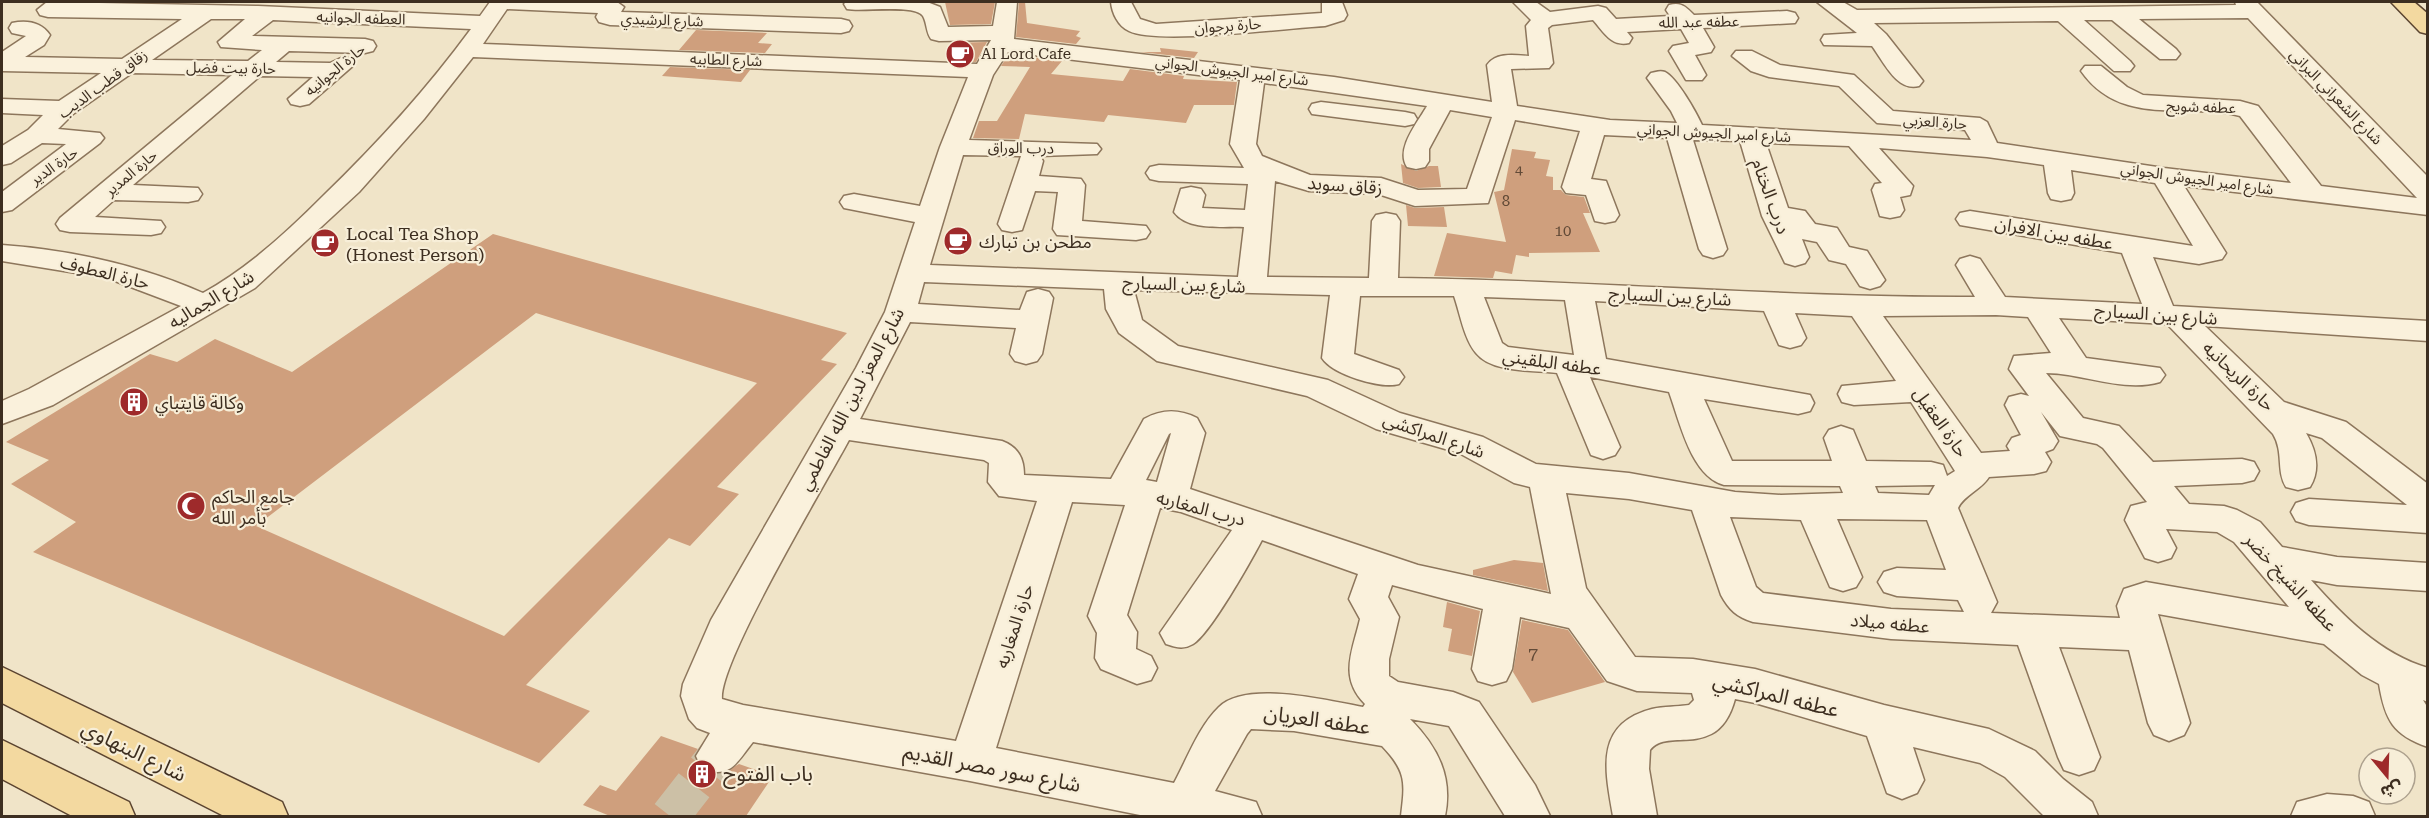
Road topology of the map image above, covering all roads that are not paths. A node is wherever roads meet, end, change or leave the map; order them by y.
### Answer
1 (688, 2) edge
2 (783, 2) edge
3 (1007, 2) edge
4 (1121, 2) edge
5 (1332, 2) edge
6 (1523, 2) edge
7 (1668, 2) edge
8 (1698, 2) edge
9 (1828, 2) edge
10 (1943, 2) edge
11 (2402, 2) edge
12 (855, 4) dead end
13 (58, 6) edge
14 (2250, 6) edge
15 (2178, 7) edge
16 (496, 9) edge
17 (1878, 9) edge
18 (265, 10) edge
19 (205, 13) junction
20 (2117, 13) junction
21 (2064, 14) junction
22 (1913, 16) junction
23 (1852, 17) junction
24 (1787, 18) edge
25 (399, 19) junction
26 (1545, 19) junction
27 (672, 20) junction
28 (1718, 22) junction
29 (1689, 23) junction
30 (771, 24) junction
31 (841, 26) dead end
32 (2427, 27) edge
33 (11, 29) edge
34 (1003, 39) junction
35 (1878, 39) junction
36 (1832, 40) dead end
37 (365, 46) junction
38 (468, 50) junction
39 (2168, 54) dead end
40 (250, 56) junction
41 (1744, 56) dead end
42 (2, 63) edge
43 (126, 66) junction
44 (2122, 66) dead end
45 (335, 70) junction
46 (984, 71) junction
47 (2093, 71) dead end
48 (1253, 74) junction
49 (1695, 75) dead end
50 (1659, 78) dead end
51 (1911, 81) dead end
52 (1334, 84) junction
53 (300, 99) dead end
54 (1442, 101) junction
55 (2, 106) edge
56 (64, 110) junction
57 (1506, 111) junction
58 (158, 116) dead end
59 (198, 116) junction
60 (1405, 119) dead end
61 (1594, 126) junction
62 (1686, 131) junction
63 (1751, 134) junction
64 (38, 135) junction
65 (1856, 139) junction
66 (953, 147) junction
67 (1034, 148) junction
68 (1088, 149) dead end
69 (1987, 149) junction
70 (2, 157) edge
71 (2056, 159) junction
72 (1416, 161) dead end
73 (1257, 169) junction
74 (1159, 172) dead end
75 (2164, 176) junction
76 (1024, 183) junction
77 (108, 192) junction
78 (2061, 193) dead end
79 (2427, 193) edge
80 (188, 194) dead end
81 (1191, 195) dead end
82 (2314, 195) junction
83 (854, 202) dead end
84 (2, 204) edge
85 (2427, 207) edge
86 (1890, 210) dead end
87 (930, 216) junction
88 (1605, 216) dead end
89 (1776, 216) junction
90 (1258, 219) junction
91 (1970, 219) dead end
92 (1386, 220) dead end
93 (1012, 224) dead end
94 (151, 227) dead end
95 (1136, 232) dead end
96 (2138, 247) junction
97 (1713, 249) dead end
98 (2, 253) edge
99 (1795, 257) dead end
100 (1970, 265) dead end
101 (912, 273) junction
102 (1042, 279) junction
103 (1118, 282) junction
104 (1252, 286) junction
105 (1346, 287) junction
106 (1383, 287) junction
107 (1465, 288) junction
108 (1578, 291) junction
109 (1866, 294) junction
110 (1776, 302) junction
111 (204, 305) junction
112 (1996, 306) junction
113 (2038, 308) junction
114 (900, 312) junction
115 (2169, 315) junction
116 (1033, 320) junction
117 (2427, 331) edge
118 (1790, 338) dead end
119 (1026, 354) dead end
120 (2071, 363) junction
121 (1581, 365) junction
122 (2149, 375) dead end
123 (1388, 377) dead end
124 (1681, 383) junction
125 (1919, 391) junction
126 (1854, 394) dead end
127 (1798, 403) dead end
128 (2021, 405) dead end
129 (2272, 410) junction
130 (2, 413) edge
131 (838, 427) junction
132 (1840, 438) dead end
133 (1603, 447) dead end
134 (1972, 466) junction
135 (2242, 471) dead end
136 (1930, 474) dead end
137 (2145, 475) junction
138 (2298, 478) dead end
139 (1546, 479) junction
140 (1058, 490) junction
141 (1860, 490) junction
142 (1146, 494) junction
143 (1706, 500) junction
144 (2427, 503) edge
145 (1814, 507) junction
146 (1940, 508) junction
147 (2310, 512) dead end
148 (2179, 516) junction
149 (2427, 520) edge
150 (1254, 522) junction
151 (2158, 548) dead end
152 (2271, 558) junction
153 (1379, 566) junction
154 (1843, 577) dead end
155 (2427, 577) edge
156 (1897, 582) dead end
157 (1504, 600) junction
158 (1582, 616) junction
159 (2335, 630) junction
160 (2033, 631) junction
161 (1180, 633) dead end
162 (2145, 635) junction
163 (1137, 669) dead end
164 (1492, 669) dead end
165 (1710, 678) junction
166 (2413, 681) edge
167 (2, 684) edge
168 (1386, 712) junction
169 (743, 723) junction
170 (1884, 723) junction
171 (2169, 723) dead end
172 (2427, 729) edge
173 (717, 756) tunnel mouth
174 (2079, 757) dead end
175 (2, 758) edge
176 (970, 762) junction
177 (1902, 780) dead end
178 (1185, 806) junction
179 (2087, 812) edge
180 (113, 816) edge
181 (266, 816) edge
182 (1240, 816) edge
183 (1423, 816) edge
184 (1528, 816) edge
185 (1635, 816) edge
186 (2313, 816) edge
187 (2353, 816) edge

1 - 27 street
2 - 30 street
3 - 34 street, شارع المعز لدين الله الفاطمي
4 - 5 street, حارة برجوان
6 - 26 street
7 - 29 street
8 - 28 street
9 - 23 street
10 - 22 street
11 - 32 main road
12 - 34 street, شارع امير الجيوش الجواني
13 - 19 street, العطفه الجوانيه
13 - 33 street
14 - 15 street
14 - 79 street, شارع الشعراني البراني
15 - 20 street
16 - 25 street, العطفه الجوانيه
16 - 27 street, شارع الرشيدي
16 - 38 street, شارع الجماليه
17 - 22 street
17 - 23 street
18 - 19 street, العطفه الجوانيه
18 - 25 street, العطفه الجوانيه
18 - 40 street
19 - 43 street, زقاق قطب الديب
20 - 21 street
20 - 39 street
21 - 22 street
21 - 44 street
23 - 35 street
24 - 28 street, عطفه عبد الله
25 - 37 street, حارة الجوانيه
26 - 29 street, عطفه عبد الله
26 - 57 street
27 - 30 street, شارع الرشيدي
28 - 29 street, عطفه عبد الله
29 - 49 street
30 - 31 street, شارع الرشيدي
33 - 42 street
34 - 46 street, شارع المعز لدين الله الفاطمي
34 - 48 street, شارع امير الجيوش الجواني
35 - 36 street
35 - 51 street
37 - 40 street, حارة المدير
37 - 45 street, حارة الجوانيه
38 - 46 street, شارع الطابيه
38 - 111 street, شارع الجماليه
40 - 43 street, حارة بيت فضل
40 - 45 street, حارة بيت فضل
40 - 59 street, حارة المدير
41 - 69 street, حارة العزبي
42 - 43 street, حارة بيت فضل
43 - 56 street, زقاق قطب الديب
45 - 53 street, حارة الجوانيه
46 - 66 street, شارع المعز لدين الله الفاطمي
47 - 82 street, عطفه شويح
48 - 52 street, شارع امير الجيوش الجواني
48 - 73 street
50 - 62 street
52 - 54 street, شارع امير الجيوش الجواني
52 - 60 street
54 - 57 street, شارع امير الجيوش الجواني
54 - 72 street
55 - 56 street
56 - 64 street, زقاق قطب الديب
57 - 61 street, شارع امير الجيوش الجواني
57 - 73 street, زقاق سويد
58 - 59 street
59 - 77 street, حارة المدير
61 - 62 street, شارع امير الجيوش الجواني
61 - 88 street
62 - 63 street, شارع امير الجيوش الجواني
62 - 97 street
63 - 65 street, شارع امير الجيوش الجواني
63 - 89 street, درب الختام
64 - 70 street, زقاق قطب الديب
64 - 84 street, حارة الدير
65 - 69 street, شارع امير الجيوش الجواني
65 - 86 street
66 - 67 street, درب الوراق
66 - 87 street, شارع المعز لدين الله الفاطمي
67 - 68 street, درب الوراق
67 - 76 street
69 - 71 street, شارع امير الجيوش الجواني
71 - 75 street, شارع امير الجيوش الجواني
71 - 78 street
73 - 74 street
73 - 90 street
75 - 82 street, شارع امير الجيوش الجواني
75 - 96 street, عطفه بين الافران
76 - 93 street
76 - 95 street
77 - 80 street
77 - 94 street, حارة المدير
81 - 90 street
82 - 85 street, شارع امير الجيوش الجواني
83 - 87 street
87 - 101 street, شارع المعز لدين الله الفاطمي
89 - 99 street, درب الختام
89 - 109 street, حارة العقيل
90 - 104 street
91 - 96 street, عطفه بين الافران
92 - 106 street
96 - 115 street
98 - 111 street, حارة العطوف
100 - 112 street
101 - 102 street, شارع بين السيارج
101 - 114 street, شارع المعز لدين الله الفاطمي
102 - 103 street, شارع بين السيارج
102 - 116 street
103 - 104 street, شارع بين السيارج
103 - 139 street, شارع المراكشي
104 - 105 street, شارع بين السيارج
105 - 106 street, شارع بين السيارج
105 - 123 street
106 - 107 street, شارع بين السيارج
107 - 108 street, شارع بين السيارج
107 - 121 street, عطفه البلقيني
108 - 110 street, شارع بين السيارج
108 - 121 street
109 - 110 street, شارع بين السيارج
109 - 112 street, شارع بين السيارج
109 - 125 street, حارة العقيل
110 - 118 street
111 - 130 street, شارع الجماليه
112 - 113 street, شارع بين السيارج
113 - 115 street, شارع بين السيارج
113 - 120 street
114 - 116 street
114 - 131 street, شارع المعز لدين الله الفاطمي
115 - 117 street, شارع بين السيارج
115 - 129 street, حارة الريحانيه
116 - 119 street
120 - 122 street
120 - 137 street
121 - 124 street, عطفه البلقيني
121 - 133 street
124 - 127 street, عطفه البلقيني
124 - 141 street
125 - 126 street
125 - 134 street, حارة العقيل
128 - 134 street
129 - 138 street
129 - 144 street, حارة الريحانيه
131 - 140 street, درب المغاربه
131 - 169 street, شارع المعز لدين الله الفاطمي
132 - 141 street
134 - 146 street, حارة العقيل
135 - 137 street
136 - 141 street
137 - 148 street
139 - 143 street, شارع المراكشي
139 - 158 street, عطفه المراكشي
140 - 142 street, درب المغاربه
140 - 176 street, حارة المغاربه
141 - 145 street, شارع المراكشي
141 - 146 street, شارع المراكشي
142 - 150 street, درب المغاربه
142 - 163 street
143 - 145 street, شارع المراكشي
143 - 160 street, عطفه ميلاد
145 - 154 street
146 - 156 street
147 - 149 street
148 - 151 street, عطفه الشيخ خضر
148 - 152 street, عطفه الشيخ خضر
150 - 153 street, درب المغاربه
150 - 161 street
152 - 155 street
152 - 159 street, عطفه الشيخ خضر
153 - 157 street, درب المغاربه
153 - 168 street
157 - 158 street, درب المغاربه
157 - 164 street
158 - 165 street, عطفه المراكشي
159 - 162 street
159 - 166 street, عطفه الشيخ خضر
160 - 162 street, عطفه ميلاد
160 - 174 street
162 - 171 street
165 - 170 street, عطفه المراكشي
165 - 185 street
166 - 172 street
167 - 181 main road, شارع البنهاوي
168 - 178 street, عطفه العريان
168 - 183 street
168 - 184 street, عطفه العريان
169 - 173 street
169 - 176 street, شارع سور مصر القديم
170 - 177 street
170 - 179 street, عطفه المراكشي
175 - 180 main road
176 - 178 street, شارع سور مصر القديم
178 - 182 street, شارع سور مصر القديم
186 - 187 street

